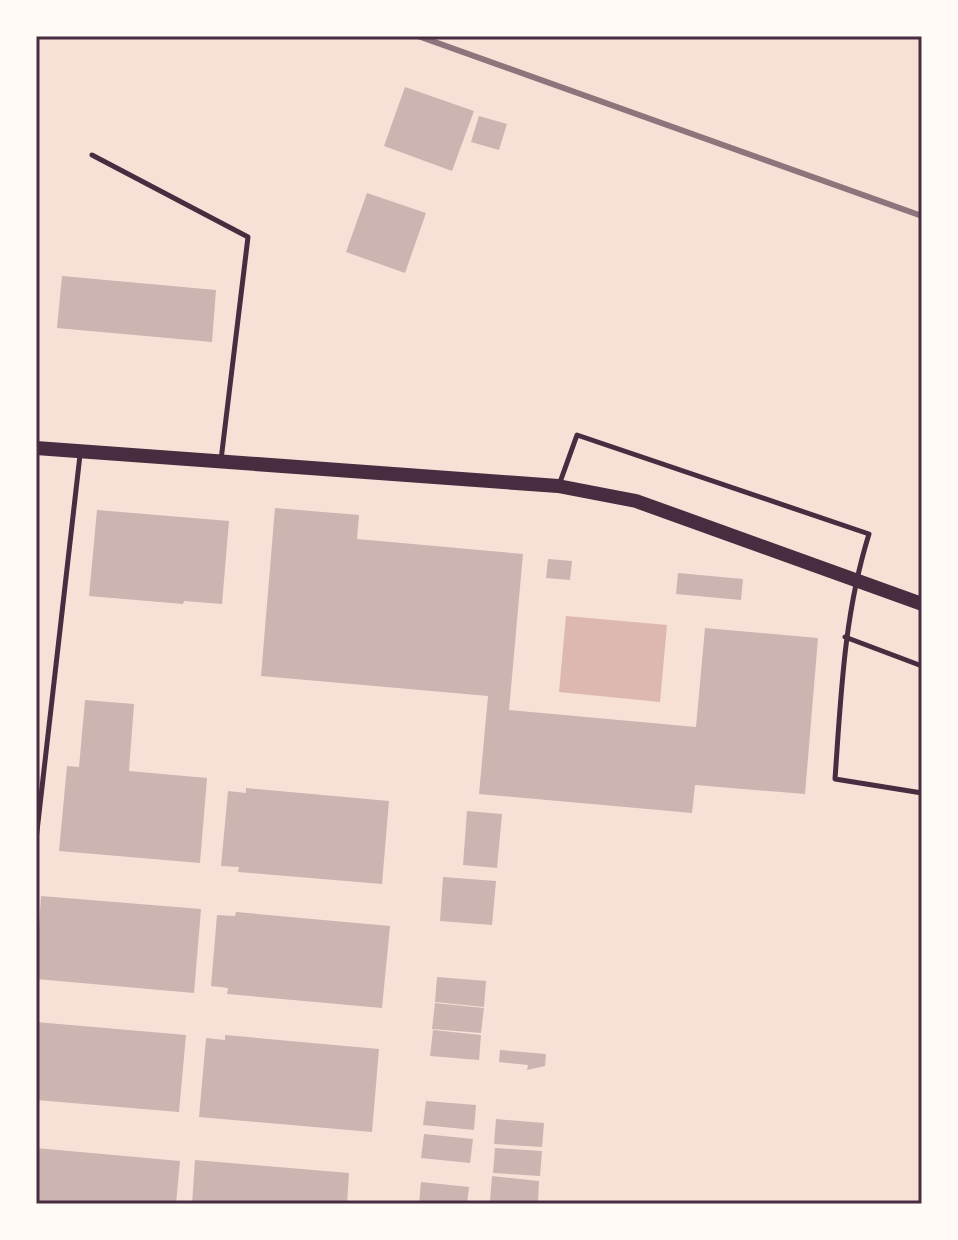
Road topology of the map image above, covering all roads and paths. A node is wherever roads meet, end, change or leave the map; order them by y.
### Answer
1 (92, 155) dead end
2 (36, 448) edge
3 (80, 451) junction
4 (221, 461) junction
5 (558, 486) junction
6 (855, 580) junction
7 (922, 604) edge
8 (845, 637) junction
9 (922, 666) edge
10 (922, 793) edge
11 (36, 840) edge

1 - 4 lane
2 - 3 street
3 - 4 street
3 - 11 lane
4 - 5 street
5 - 6 street
5 - 6 lane
6 - 7 street
6 - 8 lane
8 - 9 lane
8 - 10 lane

